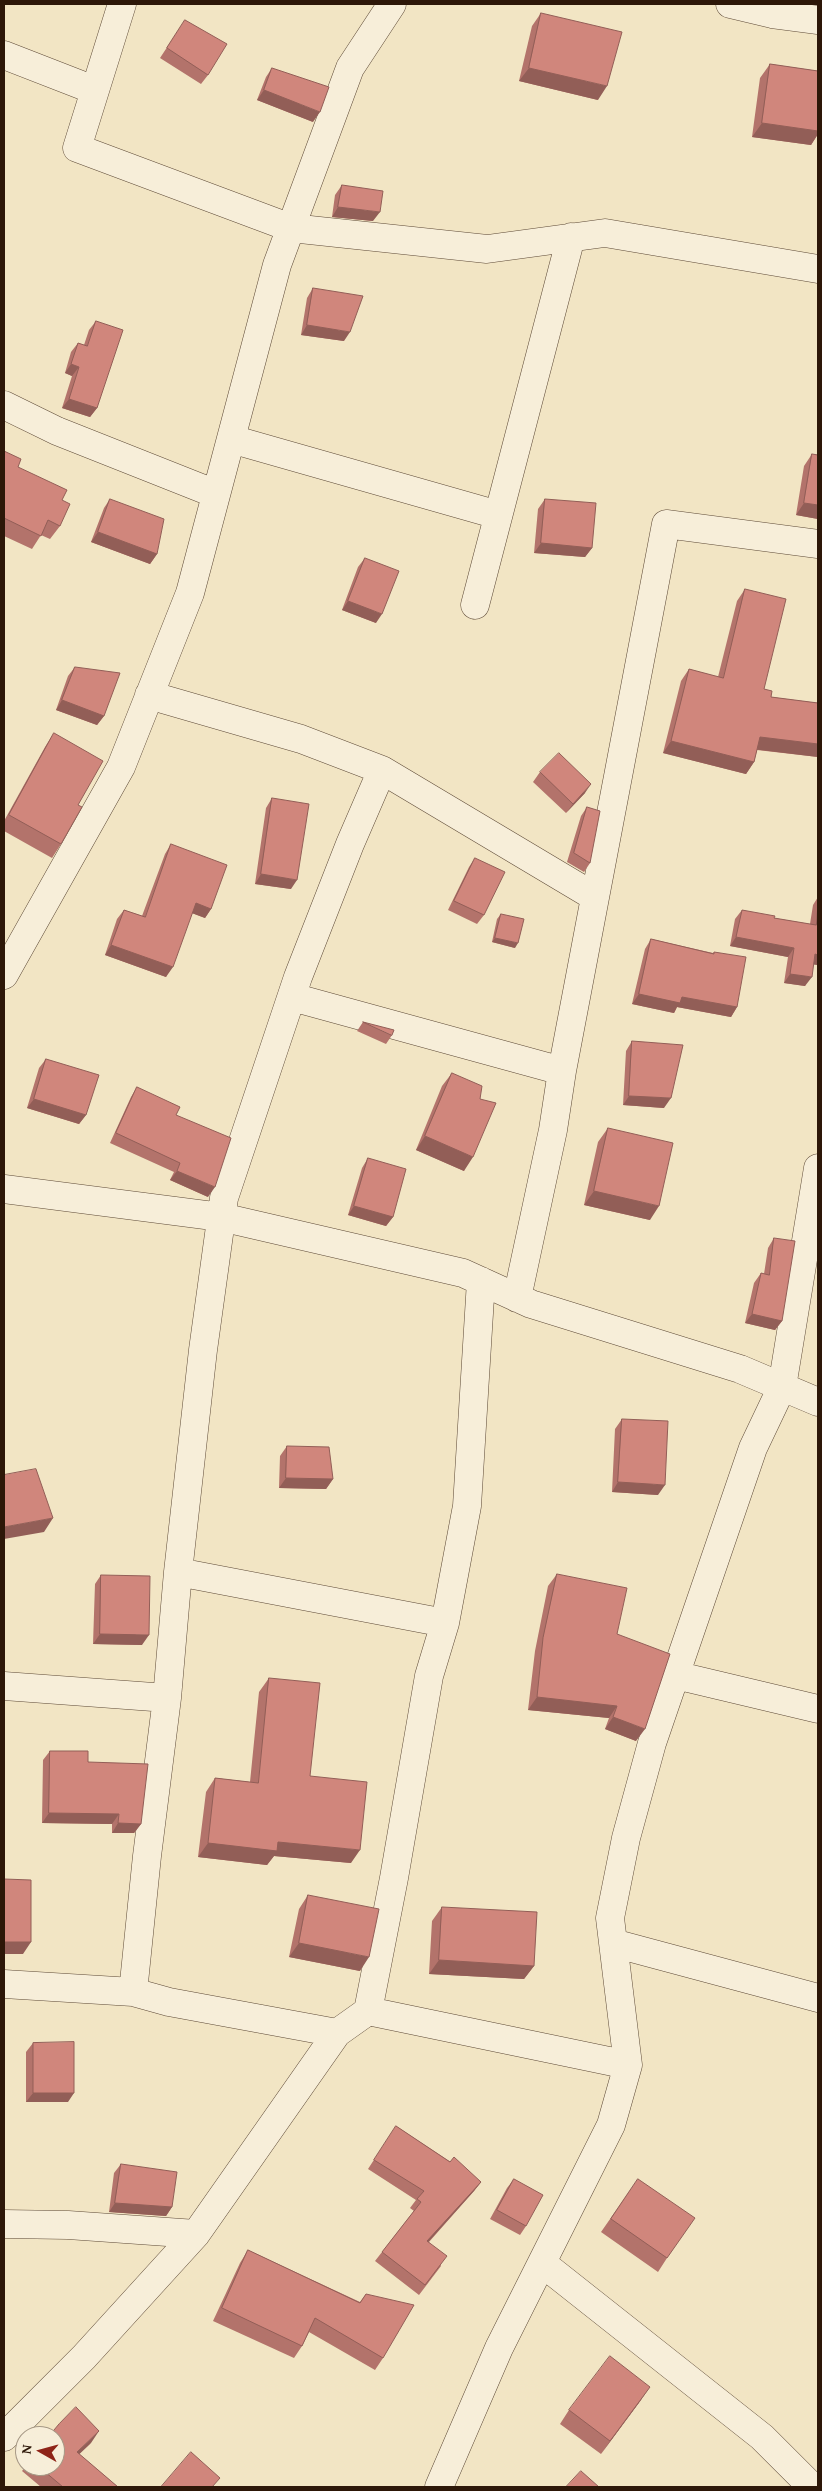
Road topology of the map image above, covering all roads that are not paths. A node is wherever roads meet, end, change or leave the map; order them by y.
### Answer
1 (122, 4) edge
2 (392, 4) edge
3 (730, 4) edge
4 (818, 20) edge
5 (4, 55) edge
6 (94, 90) junction
7 (291, 228) junction
8 (571, 238) junction
9 (818, 269) edge
10 (4, 405) edge
11 (231, 439) junction
12 (216, 494) junction
13 (498, 515) junction
14 (818, 544) edge
15 (475, 605) dead end
16 (149, 696) junction
17 (382, 770) junction
18 (595, 896) junction
19 (14, 936) edge
20 (4, 975) edge
21 (292, 998) junction
22 (562, 1071) junction
23 (818, 1168) edge
24 (4, 1190) edge
25 (221, 1217) junction
26 (481, 1281) junction
27 (517, 1298) junction
28 (782, 1387) junction
29 (818, 1402) edge
30 (178, 1572) junction
31 (445, 1623) junction
32 (675, 1676) junction
33 (4, 1686) edge
34 (167, 1698) junction
35 (818, 1709) edge
36 (613, 1943) junction
37 (4, 1984) edge
38 (133, 1992) junction
39 (818, 1998) edge
40 (368, 2011) junction
41 (338, 2033) junction
42 (628, 2065) junction
43 (4, 2224) edge
44 (196, 2234) junction
45 (542, 2263) junction
46 (4, 2437) edge
47 (439, 2487) edge
48 (812, 2487) edge

1 - 6 street
2 - 7 street
3 - 4 street
5 - 6 street
6 - 7 street
7 - 8 street
7 - 11 street
8 - 9 street
8 - 13 street
10 - 12 street
11 - 12 street
11 - 13 street
12 - 16 street
13 - 15 street
14 - 18 street
16 - 17 street
16 - 19 street
17 - 18 street
17 - 21 street
18 - 22 street
19 - 20 street
21 - 22 street
21 - 25 street
22 - 27 street
23 - 28 street
24 - 25 street
25 - 26 street
25 - 30 street
26 - 27 street
26 - 31 street
27 - 28 street
28 - 29 street
28 - 32 street
30 - 31 street
30 - 34 street
31 - 40 street
32 - 35 street
32 - 36 street
33 - 34 street
34 - 38 street
36 - 39 street
36 - 42 street
37 - 38 street
38 - 41 street
40 - 41 street
40 - 42 street
41 - 44 street
42 - 45 street
43 - 44 street
44 - 46 street
45 - 47 street
45 - 48 street

